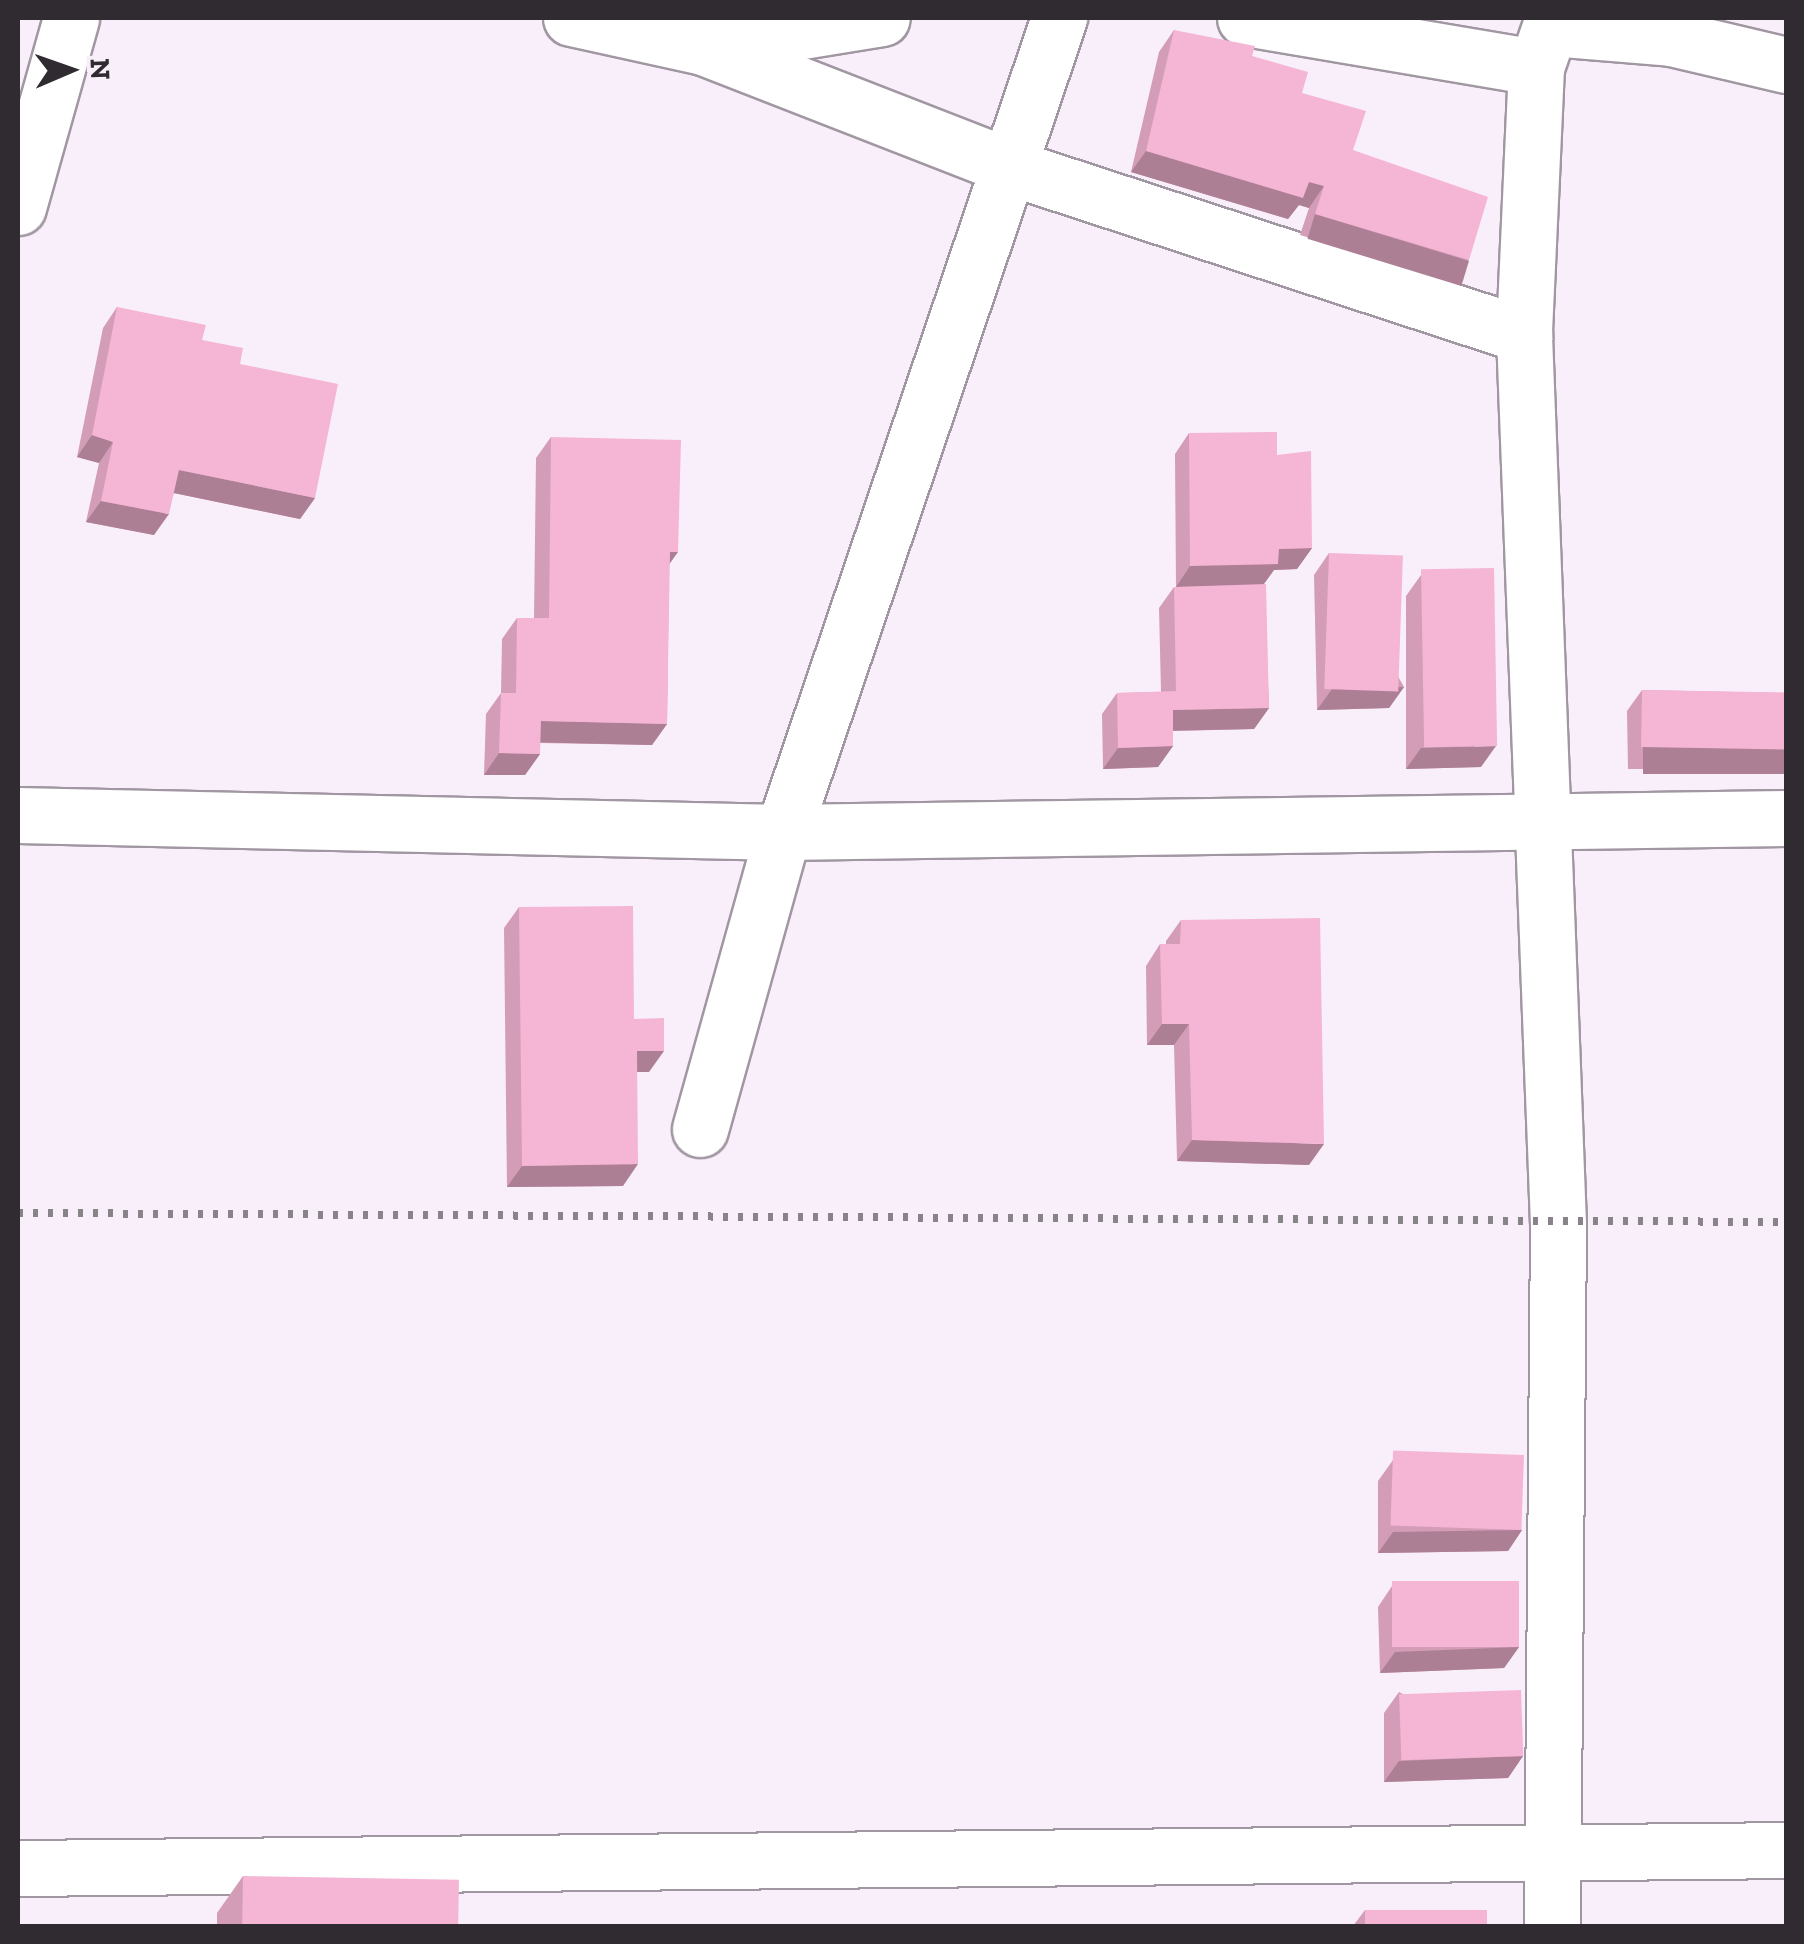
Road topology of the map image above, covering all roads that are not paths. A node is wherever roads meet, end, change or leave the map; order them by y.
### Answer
1 (71, 18) edge
2 (570, 18) edge
3 (882, 18) edge
4 (1059, 18) edge
5 (1246, 18) edge
6 (1547, 38) edge
7 (703, 47) junction
8 (1786, 65) edge
9 (1013, 168) junction
10 (18, 207) edge
11 (1524, 336) junction
12 (18, 815) edge
13 (1544, 817) junction
14 (1786, 818) edge
15 (784, 832) junction
16 (700, 1129) dead end
17 (1550, 1850) junction
18 (1786, 1850) edge
19 (18, 1868) edge
20 (1552, 1926) edge

1 - 10 street
2 - 7 street
3 - 7 street
4 - 9 street
5 - 6 street
6 - 8 street
6 - 11 street
7 - 9 street
9 - 11 street
9 - 15 street
11 - 13 street
12 - 15 street
13 - 14 street
13 - 15 street
13 - 17 street
15 - 16 street
17 - 18 street
17 - 19 street
17 - 20 street

